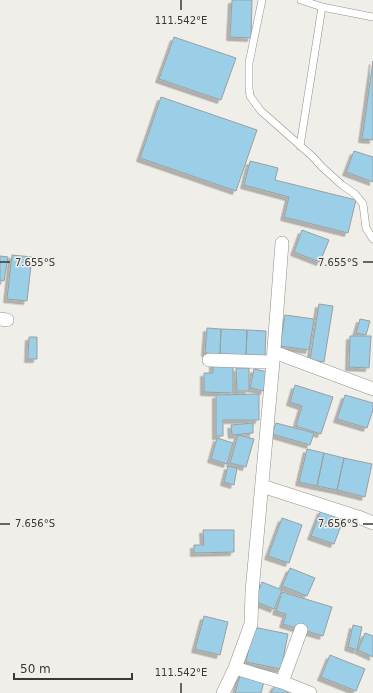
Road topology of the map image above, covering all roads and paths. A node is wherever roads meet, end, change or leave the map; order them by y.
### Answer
1 (262, 0) edge
2 (302, 0) edge
3 (322, 7) junction
4 (373, 17) edge
5 (300, 146) junction
6 (373, 239) edge
7 (282, 243) dead end
8 (274, 357) junction
9 (209, 360) dead end
10 (373, 389) edge
11 (262, 486) junction
12 (373, 523) edge
13 (301, 630) dead end
14 (235, 668) junction
15 (282, 682) junction
16 (223, 693) edge
17 (310, 693) edge

1 - 5 lane
2 - 3 lane
3 - 4 lane
3 - 5 lane
5 - 6 lane
7 - 8 street
8 - 9 street
8 - 10 street
8 - 11 street
11 - 12 street
11 - 14 street
13 - 15 street
14 - 15 street
14 - 16 street
15 - 17 street

